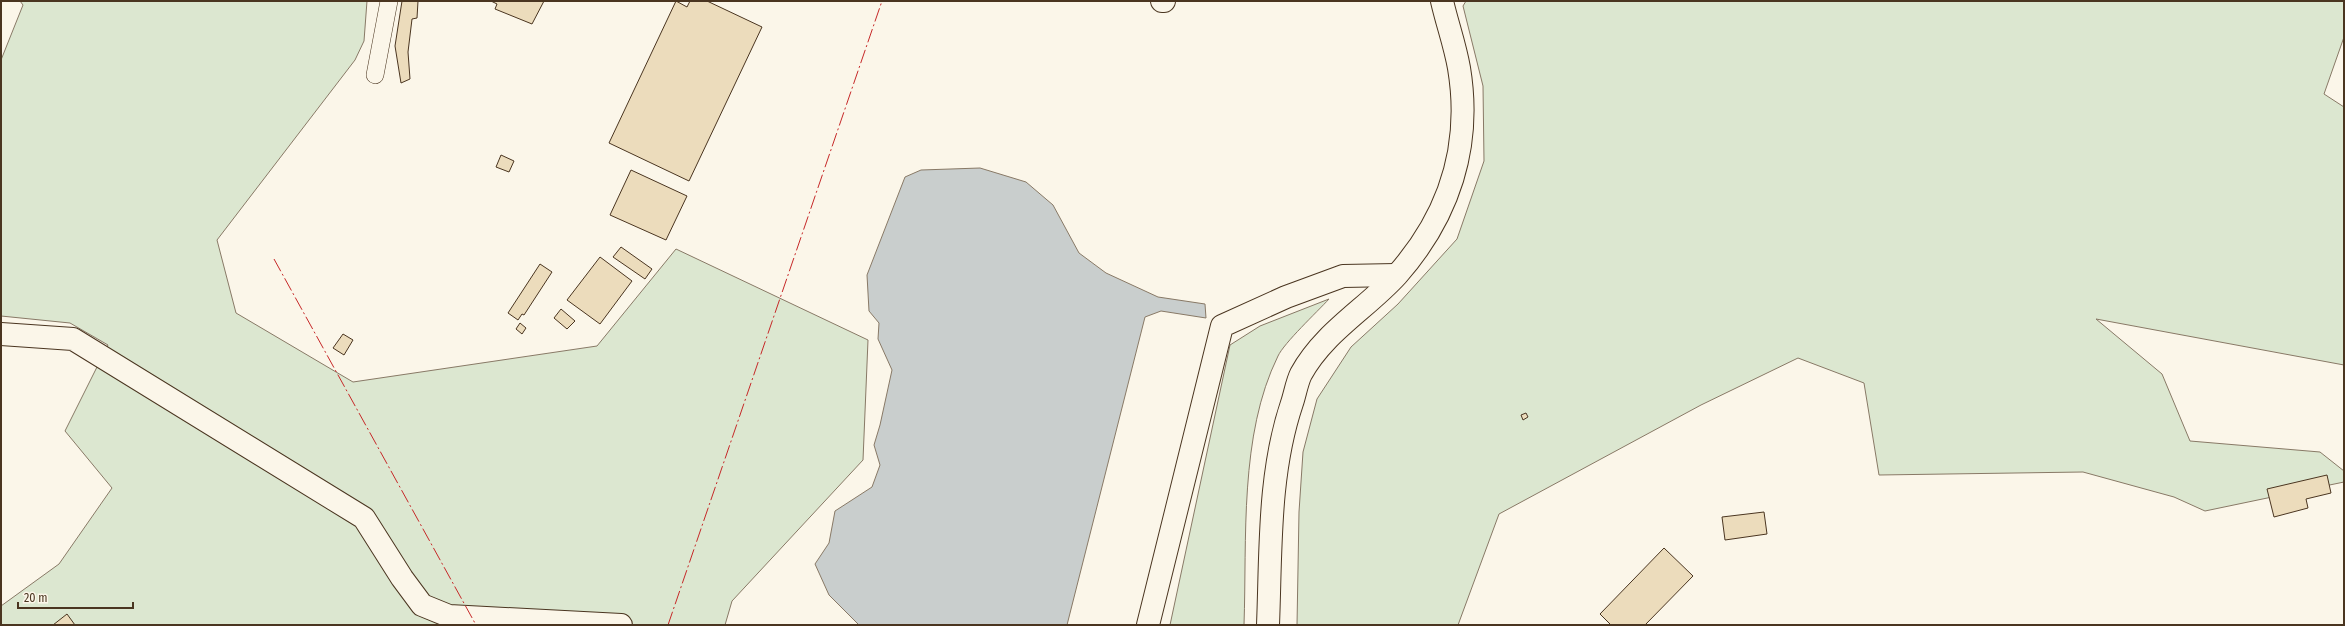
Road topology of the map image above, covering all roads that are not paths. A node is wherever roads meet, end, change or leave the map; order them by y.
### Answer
1 (389, 1) edge
2 (1442, 1) edge
3 (375, 75) dead end
4 (1396, 275) junction
5 (1, 334) edge
6 (621, 625) edge
7 (1148, 625) edge
8 (1268, 625) edge

1 - 3 lane
2 - 4 street
4 - 7 street
4 - 8 street
5 - 6 street

